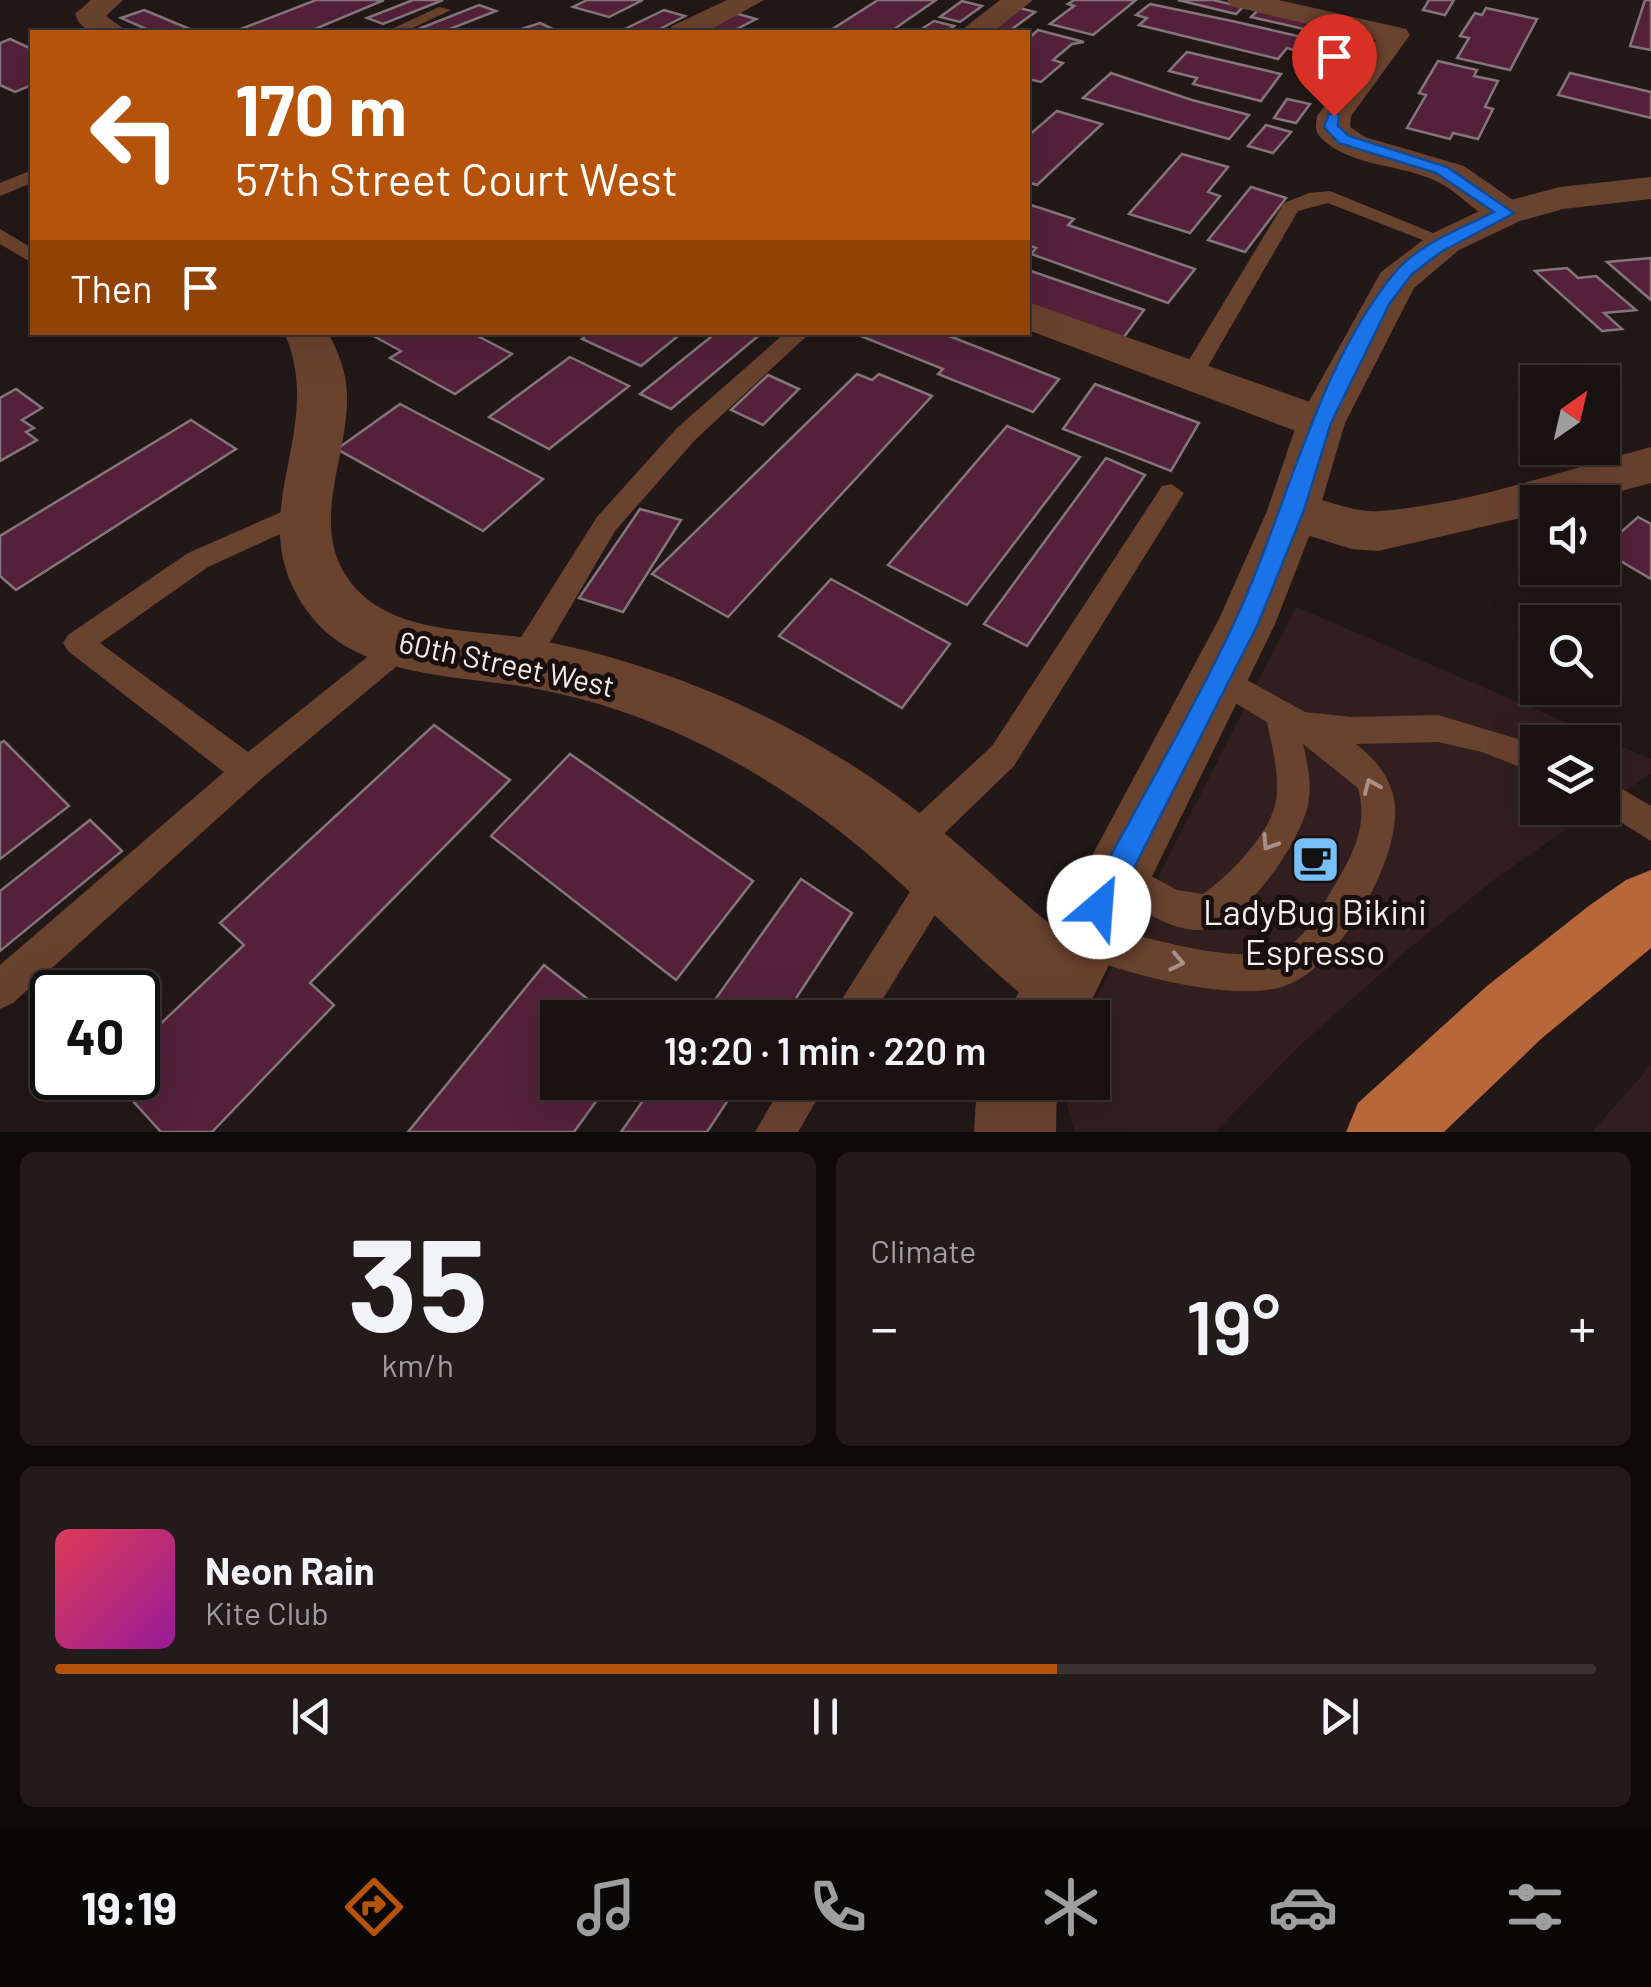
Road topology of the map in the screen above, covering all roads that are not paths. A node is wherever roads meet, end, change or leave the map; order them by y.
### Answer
1 (750, 0) edge
2 (1019, 0) edge
3 (1241, 0) edge
4 (444, 10) dead end
5 (398, 30) edge
6 (686, 30) edge
7 (977, 30) edge
8 (30, 177) edge
9 (1651, 188) edge
10 (0, 190) edge
11 (1506, 213) junction
12 (0, 236) edge
13 (1445, 242) junction
14 (30, 256) edge
15 (1030, 317) edge
16 (308, 335) edge
17 (797, 335) edge
18 (1192, 375) junction
19 (1321, 423) junction
20 (1651, 465) edge
21 (1172, 493) dead end
22 (1293, 510) junction
23 (302, 513) junction
24 (405, 644) junction
25 (522, 662) junction
26 (1218, 677) junction
27 (1282, 717) junction
28 (1520, 753) edge
29 (248, 771) junction
30 (1620, 804) edge
31 (1651, 825) edge
32 (924, 862) junction
33 (1116, 874) junction
34 (1651, 905) edge
35 (1062, 979) edge
36 (0, 990) edge
37 (857, 1000) edge
38 (794, 1100) edge
39 (1017, 1100) edge
40 (774, 1132) edge
41 (1015, 1132) edge
42 (1388, 1132) edge

1 - 6 street
2 - 7 street
3 - 11 street
4 - 5 lane
8 - 10 lane
9 - 11 street
11 - 13 street
12 - 14 lane
13 - 18 lane
13 - 19 street
15 - 18 street
16 - 23 street, 60th Street West
17 - 25 lane
18 - 19 street
19 - 22 street
20 - 22 street
21 - 32 lane
22 - 26 street
23 - 24 street, 60th Street West
23 - 29 lane
24 - 25 street, 60th Street West
24 - 29 lane
25 - 32 street, 60th Street West
26 - 27 lane
26 - 33 street
27 - 28 lane
27 -> 33 lane
35 -> 27 lane
29 - 36 lane
30 - 31 lane
32 - 35 street, 60th Street West
32 - 37 lane
33 - 35 street
34 - 42 main road
38 - 40 lane
39 - 41 street

